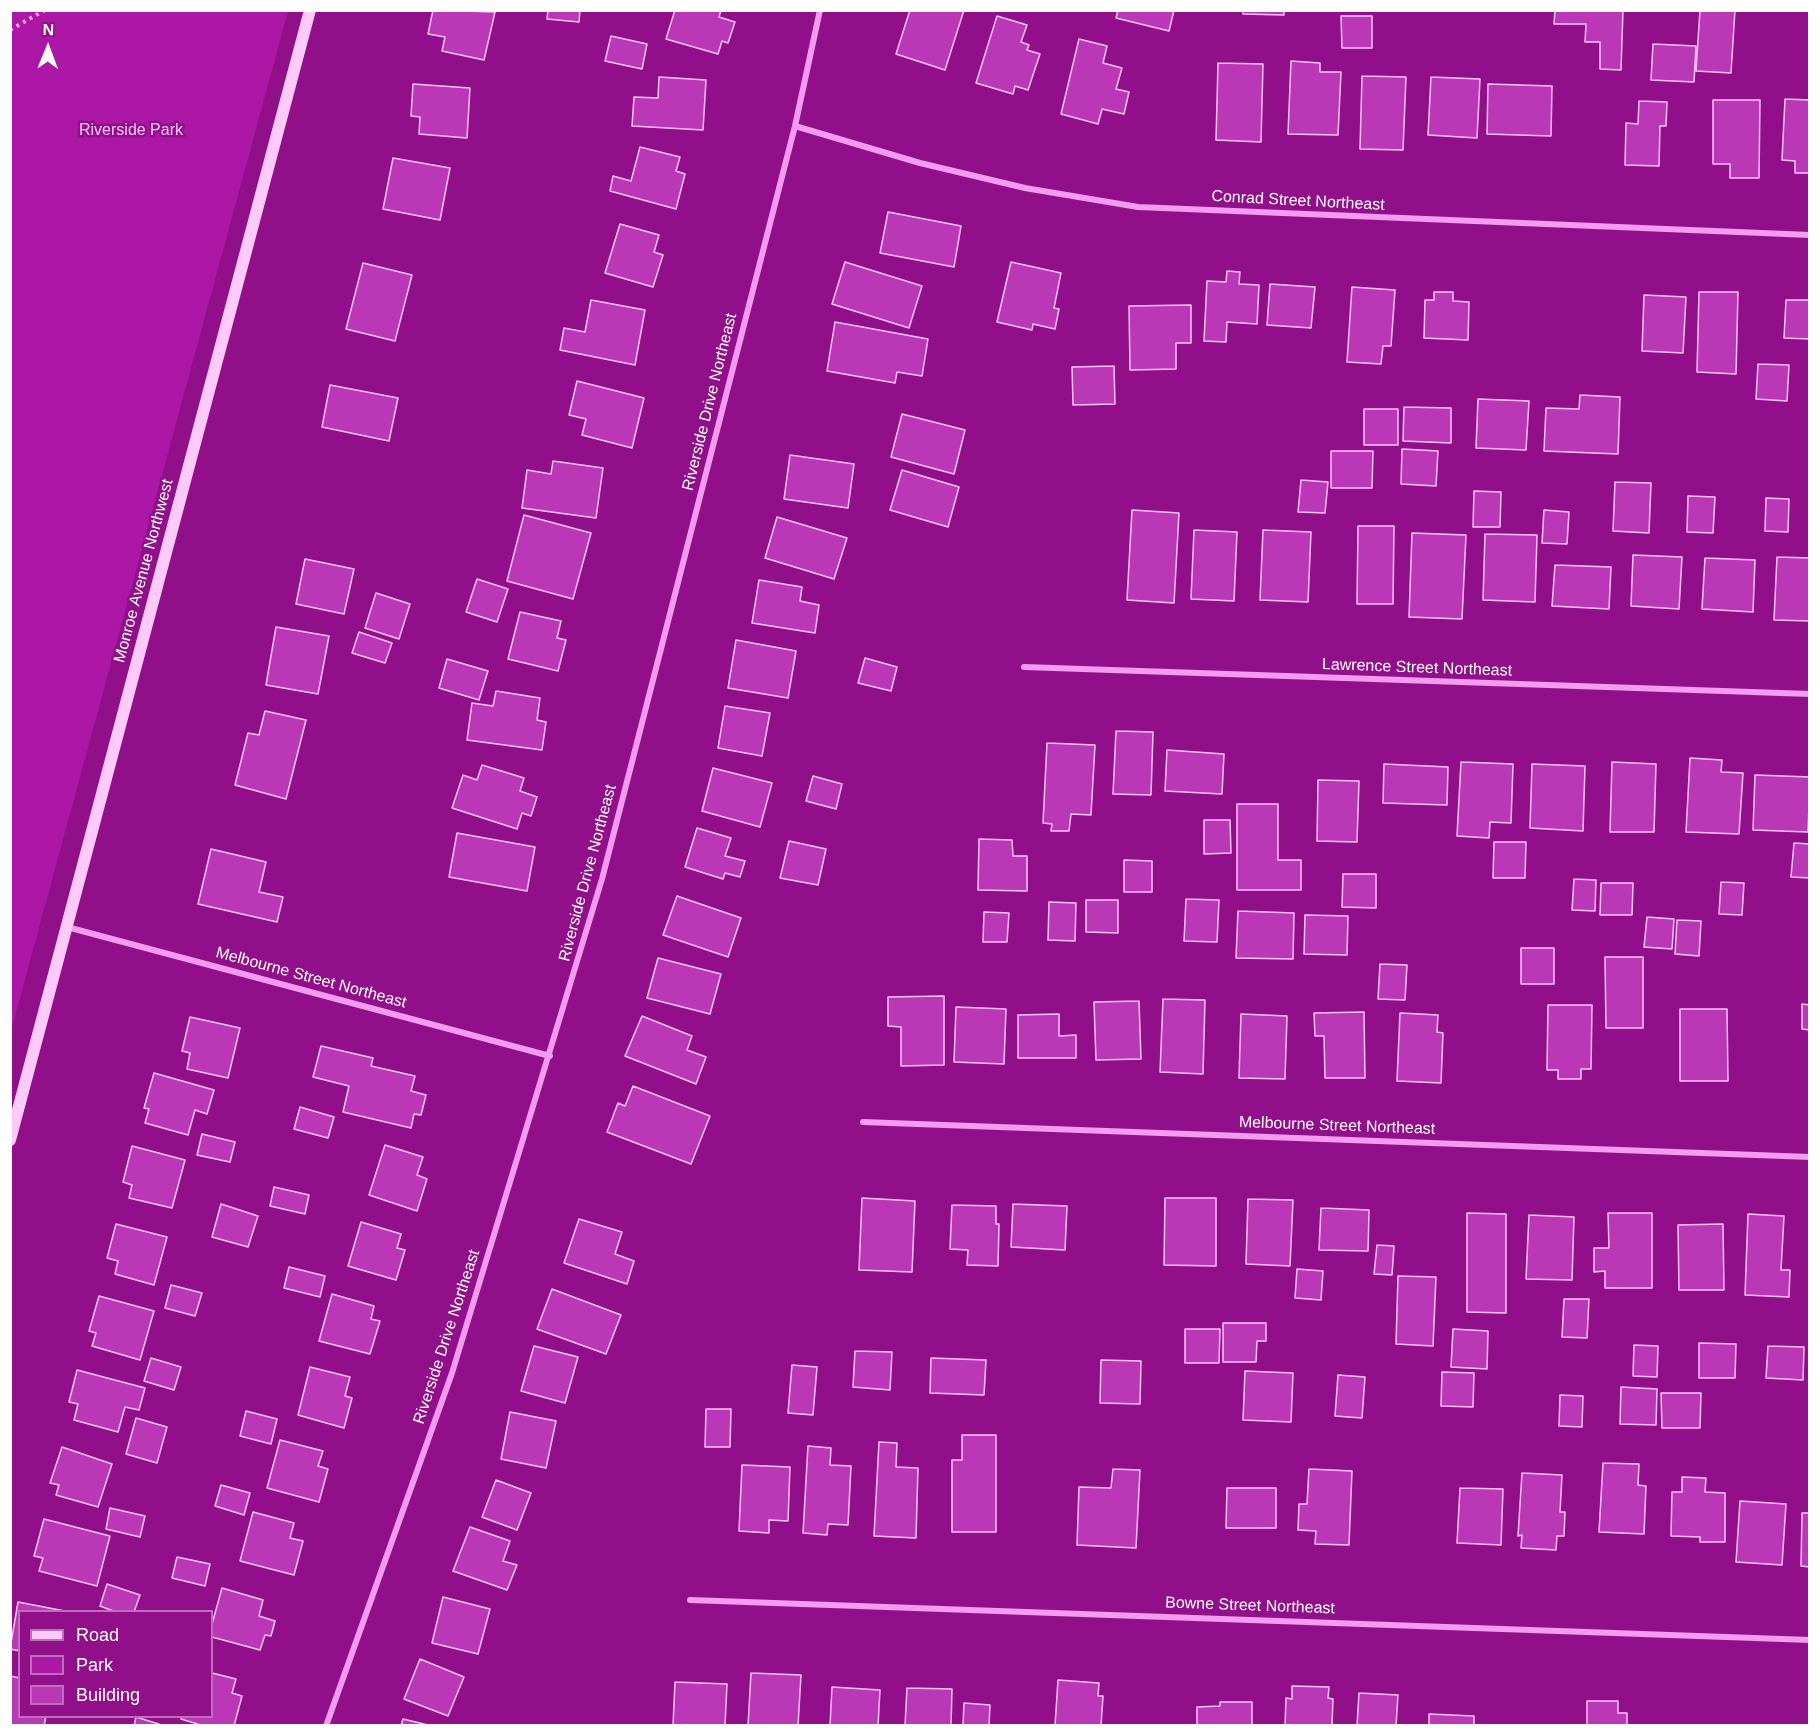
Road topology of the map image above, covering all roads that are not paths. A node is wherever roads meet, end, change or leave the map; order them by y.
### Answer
1 (310, 10) edge
2 (820, 10) edge
3 (795, 126) junction
4 (1809, 236) edge
5 (1023, 667) dead end
6 (1809, 694) edge
7 (66, 926) junction
8 (550, 1056) junction
9 (863, 1122) dead end
10 (10, 1140) edge
11 (1809, 1157) edge
12 (690, 1600) dead end
13 (1809, 1640) edge
14 (326, 1725) edge

1 - 7 main road, Monroe Avenue Northwest
2 - 3 street, Riverside Drive Northeast
3 - 4 street, Conrad Street Northeast
3 - 8 street, Riverside Drive Northeast
5 - 6 street, Lawrence Street Northeast
7 - 8 street, Melbourne Street Northeast
7 - 10 main road, Monroe Avenue Northwest
8 - 14 street, Riverside Drive Northeast
9 - 11 street, Melbourne Street Northeast
12 - 13 street, Bowne Street Northeast

